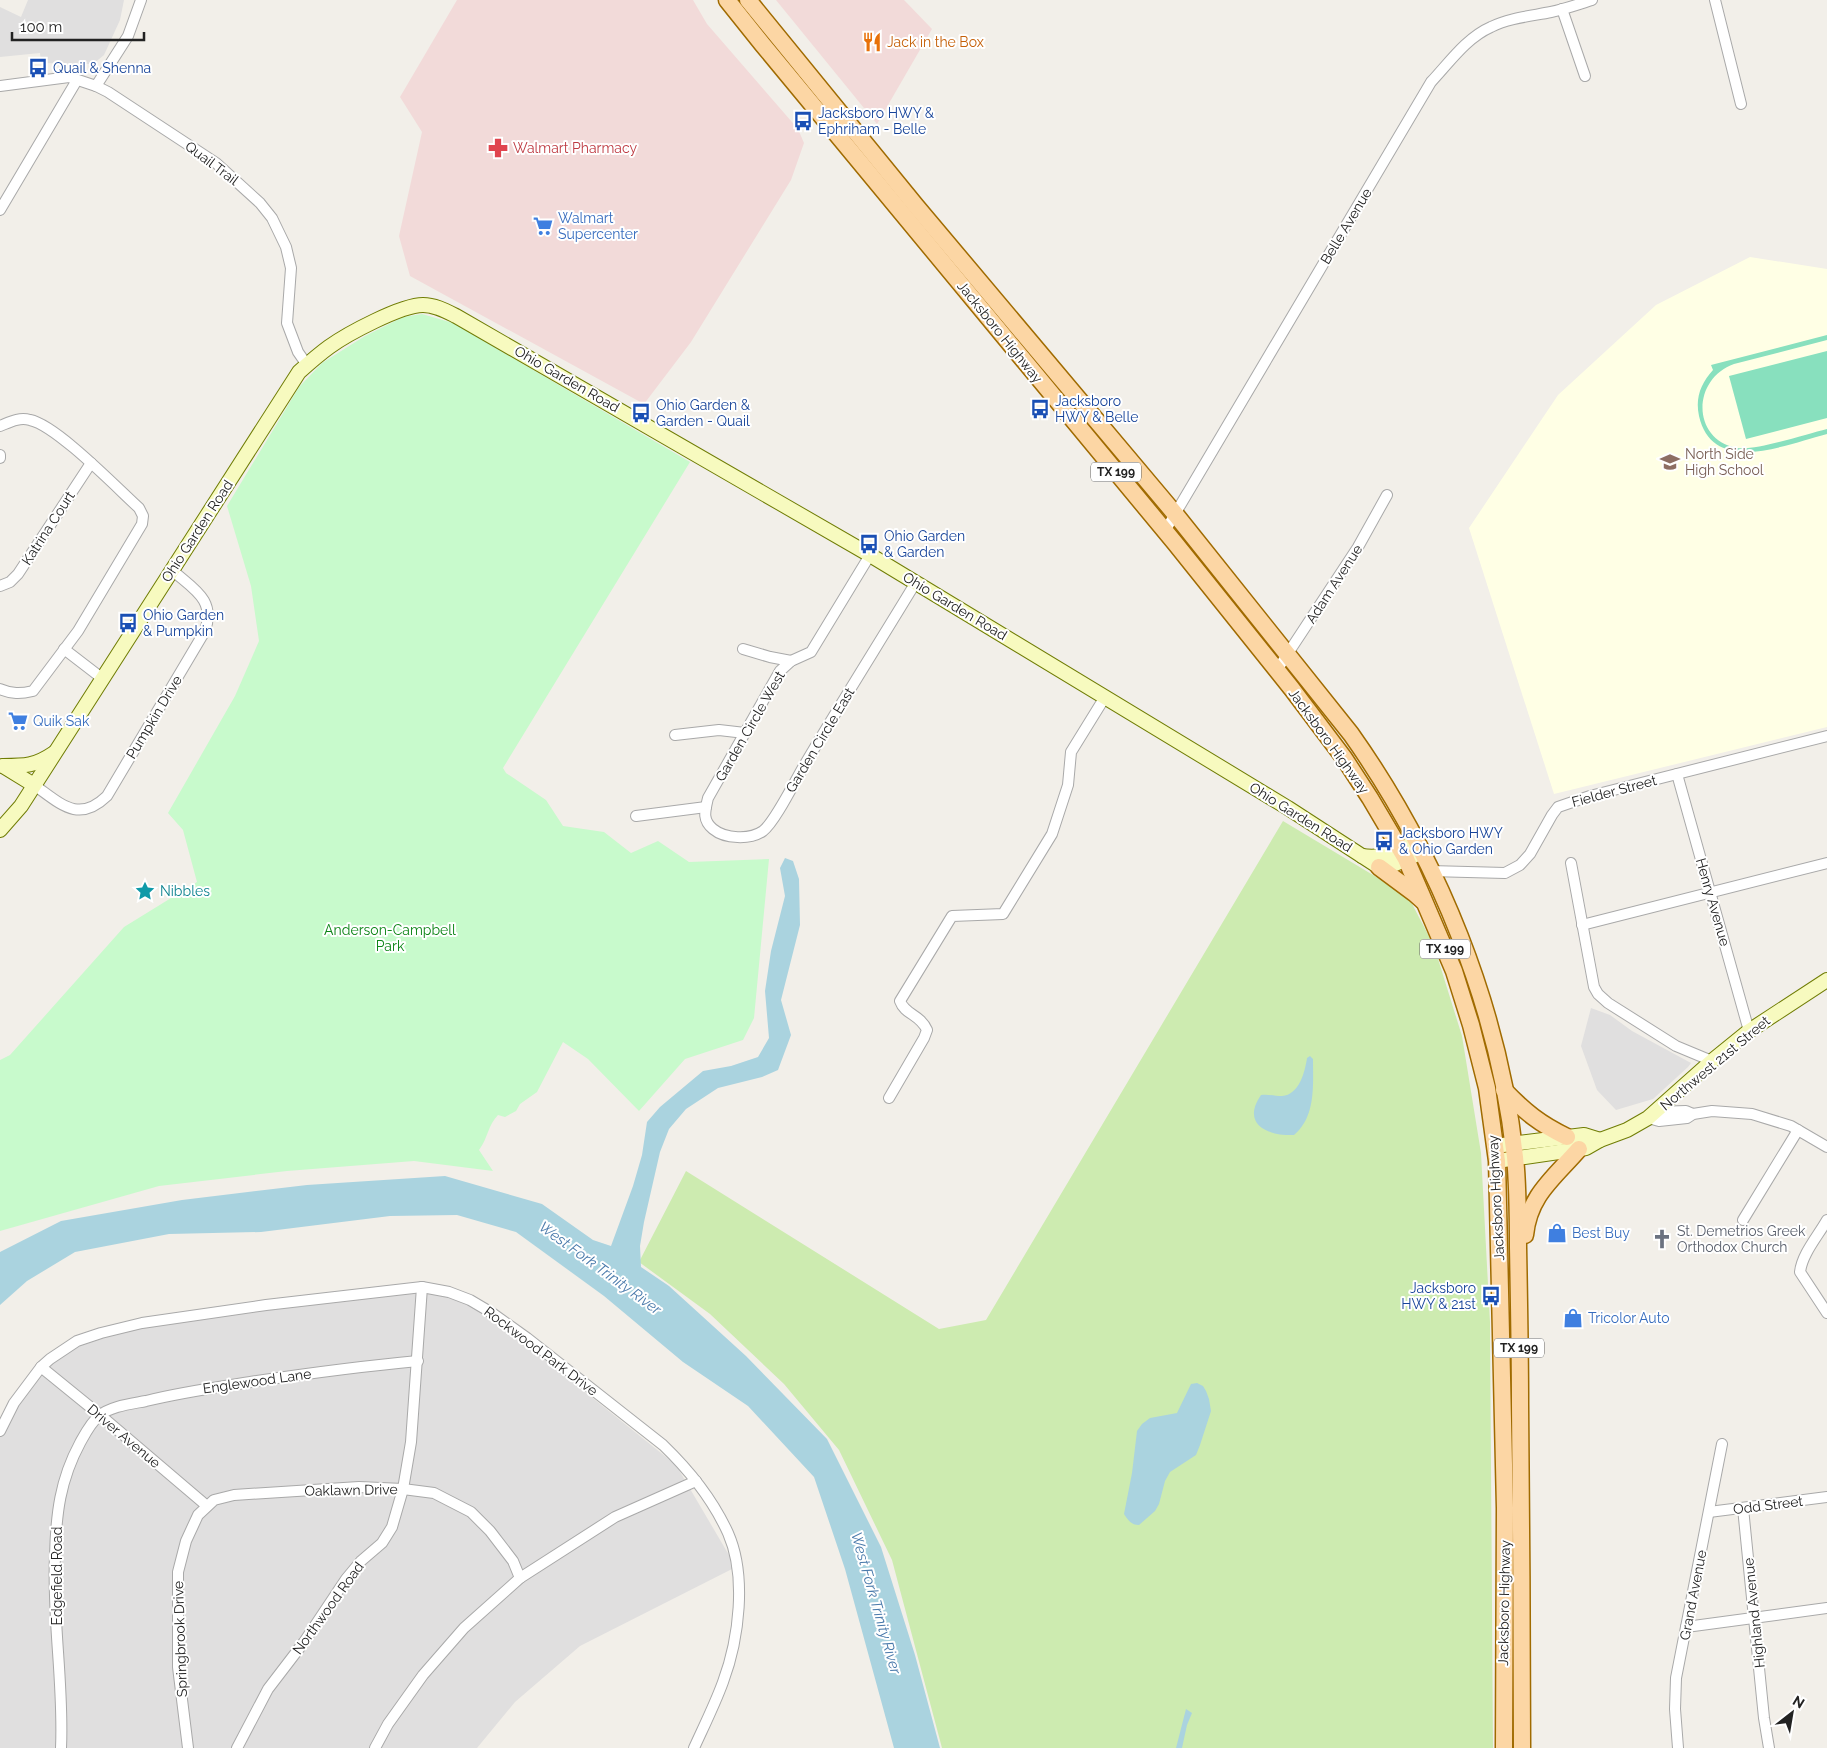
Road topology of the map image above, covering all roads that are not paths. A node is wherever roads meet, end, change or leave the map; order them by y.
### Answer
1 (140, 0) edge
2 (727, 0) edge
3 (748, 0) edge
4 (1592, 0) edge
5 (1715, 0) edge
6 (1562, 9) junction
7 (785, 45) junction
8 (771, 56) junction
9 (1584, 76) dead end
10 (77, 80) junction
11 (0, 86) edge
12 (96, 86) junction
13 (1741, 104) dead end
14 (0, 210) edge
15 (1030, 343) junction
16 (1017, 352) junction
17 (307, 365) junction
18 (0, 426) edge
19 (91, 463) junction
20 (1387, 495) dead end
21 (1176, 515) junction
22 (1165, 531) junction
23 (870, 555) junction
24 (172, 570) junction
25 (916, 582) junction
26 (0, 586) edge
27 (743, 648) dead end
28 (64, 649) junction
29 (1287, 656) junction
30 (791, 661) junction
31 (1277, 670) junction
32 (103, 679) junction
33 (0, 689) edge
34 (1105, 697) junction
35 (744, 733) junction
36 (675, 735) dead end
37 (1827, 736) edge
38 (56, 751) junction
39 (2, 765) edge
40 (1677, 774) junction
41 (34, 785) junction
42 (706, 807) junction
43 (636, 816) dead end
44 (0, 830) edge
45 (1419, 847) junction
46 (1403, 855) junction
47 (1361, 856) junction
48 (1827, 863) edge
49 (1571, 864) dead end
50 (1379, 868) junction
51 (1430, 871) junction
52 (1710, 892) junction
53 (1425, 904) junction
54 (1582, 925) junction
55 (1827, 980) edge
56 (1749, 1031) junction
57 (1712, 1061) junction
58 (1504, 1090) junction
59 (889, 1098) dead end
60 (1652, 1115) junction
61 (1798, 1130) junction
62 (1573, 1143) junction
63 (1827, 1147) edge
64 (1514, 1151) junction
65 (1496, 1153) junction
66 (1744, 1220) dead end
67 (1827, 1220) edge
68 (1519, 1282) junction
69 (422, 1287) junction
70 (1827, 1313) edge
71 (418, 1361) junction
72 (41, 1367) junction
73 (100, 1415) junction
74 (0, 1431) edge
75 (1722, 1444) dead end
76 (696, 1481) junction
77 (403, 1488) junction
78 (1827, 1497) edge
79 (207, 1506) junction
80 (1743, 1508) junction
81 (1709, 1512) junction
82 (1513, 1527) junction
83 (520, 1578) junction
84 (1827, 1608) edge
85 (1754, 1618) junction
86 (1686, 1627) junction
87 (61, 1748) edge
88 (188, 1748) edge
89 (237, 1748) edge
90 (375, 1748) edge
91 (694, 1748) edge
92 (1504, 1748) edge
93 (1522, 1748) edge
94 (1678, 1748) edge
95 (1769, 1748) edge

1 - 12 street
2 - 8 main road, Jacksboro Highway / TX 199
3 - 7 main road, Jacksboro Highway / TX 199
4 - 6 street, Belle Avenue
5 - 13 street
6 - 9 street
6 - 21 street, Belle Avenue
7 - 8 main road
7 - 15 main road, Jacksboro Highway / TX 199
8 - 16 main road, Jacksboro Highway / TX 199
10 - 11 street, Quail Trail
10 - 12 street, Quail Trail
10 - 14 street
12 - 17 street, Quail Trail
15 - 16 main road
15 - 21 main road, Jacksboro Highway / TX 199
16 - 22 main road, Jacksboro Highway / TX 199
17 - 23 street, Ohio Garden Road
17 - 24 street, Ohio Garden Road
18 - 19 street
19 - 26 street, Katrina Court
19 - 28 street
20 - 29 street, Adam Avenue
21 - 22 street, Belle Avenue
21 - 29 main road, Jacksboro Highway / TX 199
22 - 31 main road, Jacksboro Highway / TX 199
23 - 25 street, Ohio Garden Road
23 - 30 street, Garden Circle West
24 - 32 street, Ohio Garden Road
24 - 41 street, Pumpkin Drive
25 - 34 street, Ohio Garden Road
25 - 42 street, Garden Circle East
27 - 30 street
28 - 32 street
28 - 33 street
29 - 31 street, Adam Avenue
29 - 45 main road, Jacksboro Highway / TX 199
30 - 35 street, Garden Circle West
31 - 46 main road, Jacksboro Highway / TX 199
32 - 38 street, Ohio Garden Road
34 - 47 street, Ohio Garden Road
34 - 59 street
35 - 36 street
35 - 42 street, Garden Circle West
37 - 40 street, Fielder Street
38 - 39 street
38 - 41 street, Ohio Garden Road
39 - 41 street
40 - 51 street, Fielder Street
40 - 52 street, Henry Avenue
41 - 44 street, Ohio Garden Road
42 - 43 street
45 - 46 street, Ohio Garden Road
45 - 51 main road, Jacksboro Highway / TX 199
46 - 47 street, Ohio Garden Road
46 - 50 street, Ohio Garden Road
46 - 53 main road, Jacksboro Highway / TX 199
47 - 50 street, Ohio Garden Road
48 - 52 street
49 - 54 street
50 - 53 main road
51 - 58 main road, Jacksboro Highway / TX 199
52 - 54 street
52 - 56 street, Henry Avenue
53 - 65 main road, Jacksboro Highway / TX 199
54 - 57 street
55 - 56 street, Northwest 21st Street
56 - 57 street, Northwest 21st Street
57 - 60 street, Northwest 21st Street
58 - 62 main road
58 - 64 main road, Jacksboro Highway / TX 199
60 - 61 street
60 - 62 street, Northwest 21st Street
61 - 63 street
61 - 66 street
62 - 64 street, Northwest 21st Street
62 - 68 main road
64 - 65 street, Northwest 21st Street
64 - 68 main road, Jacksboro Highway / TX 199
65 - 82 main road, Jacksboro Highway / TX 199
67 - 70 street
68 - 82 main road, Jacksboro Highway / TX 199
69 - 71 street, Northwood Road
69 - 72 street, Rockwood Park Drive
69 - 76 street, Rockwood Park Drive
71 - 73 street, Englewood Lane
71 - 77 street, Northwood Road
72 - 73 street, Driver Avenue
72 - 74 street, Rockwood Park Drive
73 - 79 street, Driver Avenue
73 - 87 street, Edgefield Road
75 - 81 street, Grand Avenue
76 - 83 street
76 - 91 street, Rockwood Park Drive
77 - 79 street, Oaklawn Drive
77 - 83 street, Oaklawn Drive
77 - 89 street, Northwood Road
78 - 80 street, Odd Street
79 - 88 street, Springbrook Drive
80 - 81 street, Odd Street
80 - 85 street, Highland Avenue
81 - 86 street, Grand Avenue
82 - 92 main road, Jacksboro Highway / TX 199
82 - 93 main road, Jacksboro Highway / TX 199
83 - 90 street
84 - 85 street
85 - 86 street
85 - 95 street, Highland Avenue
86 - 94 street, Grand Avenue

